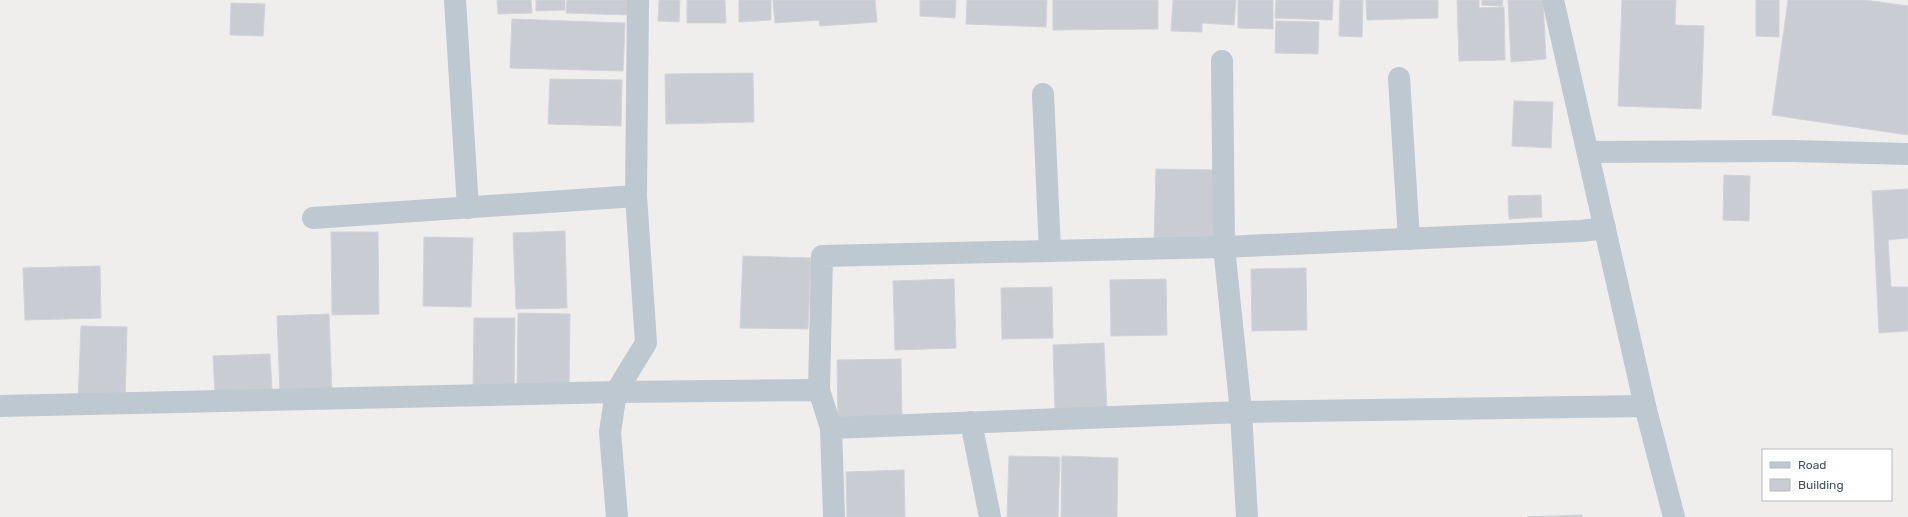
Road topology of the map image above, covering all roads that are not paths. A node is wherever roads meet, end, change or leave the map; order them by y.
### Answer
1 (455, 0) edge
2 (638, 0) edge
3 (1553, 0) edge
4 (1222, 60) dead end
5 (1399, 78) dead end
6 (1043, 94) dead end
7 (1588, 152) junction
8 (1908, 154) edge
9 (636, 196) junction
10 (468, 208) junction
11 (313, 218) dead end
12 (1605, 228) junction
13 (1409, 238) junction
14 (1224, 247) junction
15 (1050, 251) junction
16 (819, 390) junction
17 (616, 392) junction
18 (0, 406) edge
19 (1645, 406) junction
20 (1241, 412) junction
21 (971, 422) junction
22 (831, 428) junction
23 (617, 517) edge
24 (834, 517) edge
25 (990, 517) edge
26 (1247, 517) edge
27 (1674, 517) edge

1 - 10 street
2 - 9 street
3 - 7 street
4 - 14 street
5 - 13 street
6 - 15 street
7 - 8 street
7 - 12 street
9 - 10 street
9 - 17 street
10 - 11 street
12 - 13 street
12 - 19 street
13 - 14 street
14 - 15 street
14 - 20 street
15 - 16 street
16 - 17 street
16 - 22 street
17 - 18 street
17 - 23 street
19 - 20 street
19 - 27 street
20 - 21 street
20 - 26 street
21 - 22 street
21 - 25 street
22 - 24 street

